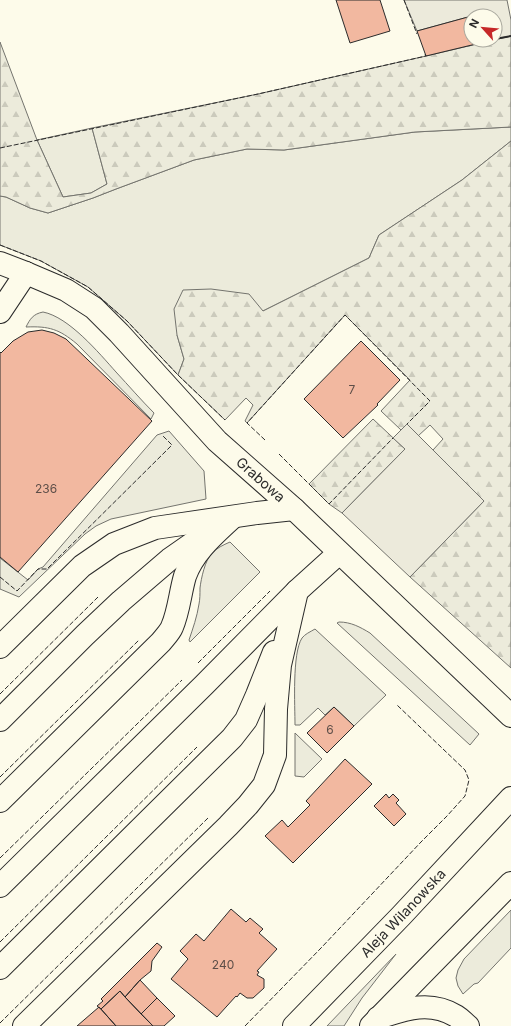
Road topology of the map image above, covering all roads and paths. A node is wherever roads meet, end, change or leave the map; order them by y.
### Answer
1 (0, 263) edge
2 (26, 273) junction
3 (0, 312) edge
4 (294, 509) junction
5 (233, 516) junction
6 (340, 553) junction
7 (297, 591) junction
8 (0, 647) edge
9 (511, 716) edge
10 (0, 720) edge
11 (511, 798) edge
12 (0, 801) edge
13 (511, 883) edge
14 (0, 886) edge
15 (0, 968) edge
16 (374, 1022) edge
17 (24, 1026) edge
18 (294, 1026) edge
19 (468, 1026) edge

1 - 2 street, Grabowa
2 - 3 street
2 - 4 street, Grabowa
4 - 5 street
4 - 6 street, Grabowa
5 - 8 street
5 - 10 street
5 - 12 street
6 - 7 street
6 - 9 street, Grabowa
7 - 14 street
7 - 15 street
7 - 17 street
11 - 18 street, Aleja Wilanowska
13 - 16 street
16 - 19 street

